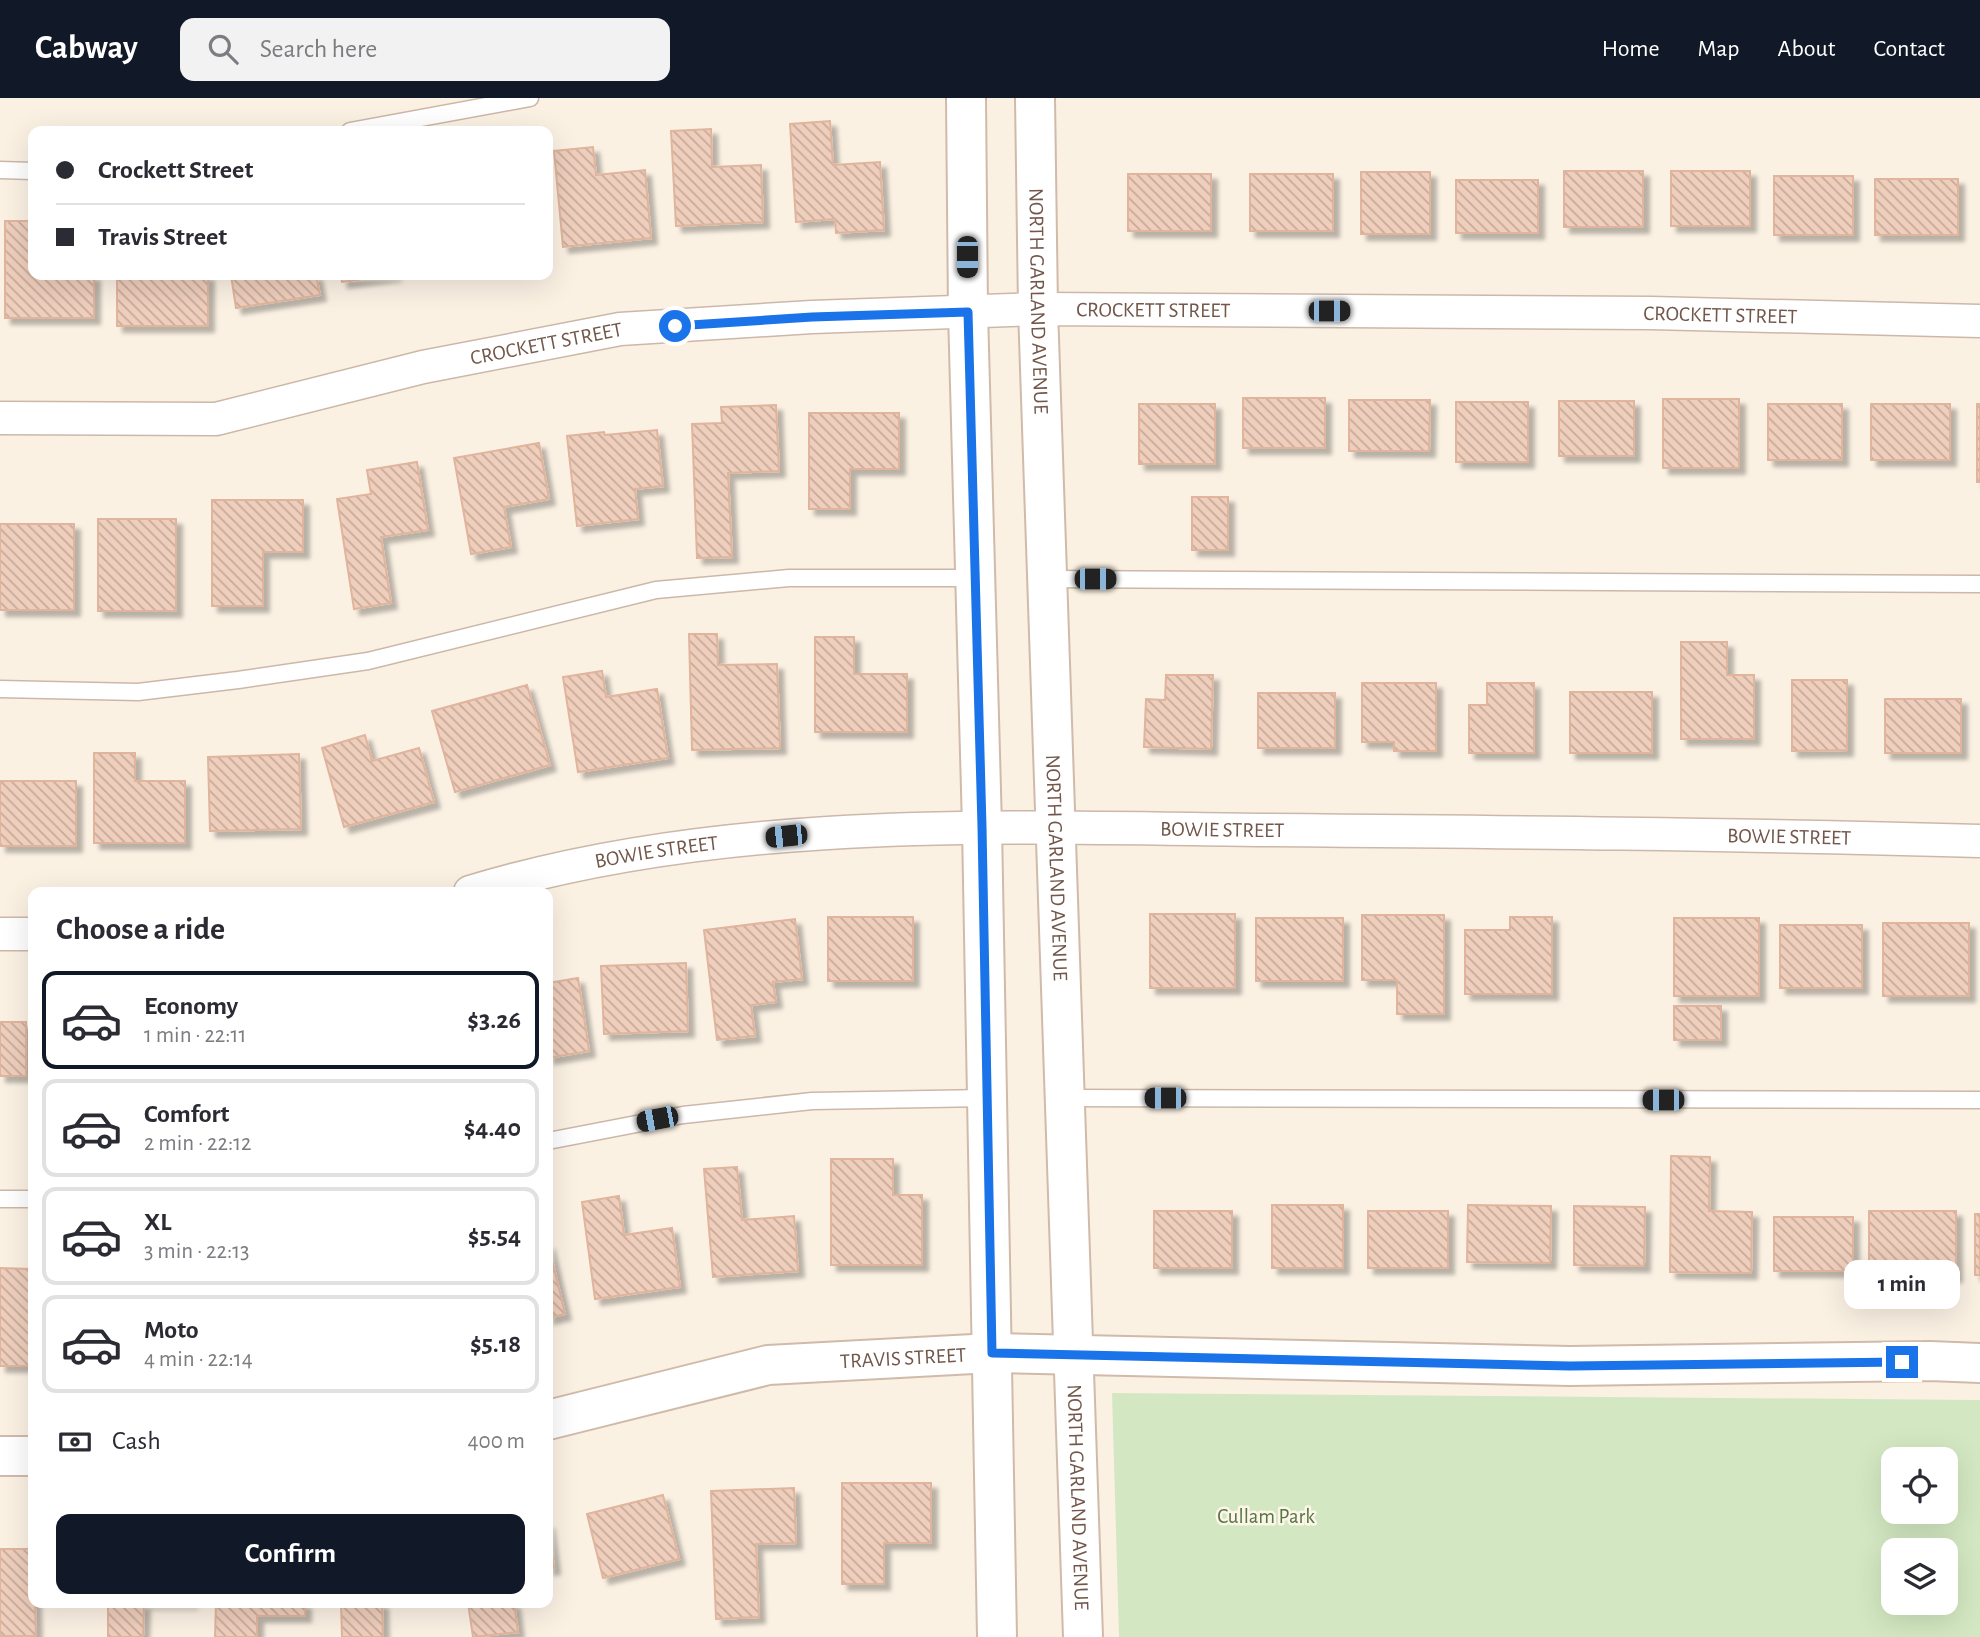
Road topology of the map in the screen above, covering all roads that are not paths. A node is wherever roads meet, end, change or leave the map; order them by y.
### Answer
1 (530, 98) edge
2 (966, 98) edge
3 (1035, 98) edge
4 (377, 126) edge
5 (0, 170) edge
6 (28, 171) edge
7 (1038, 309) junction
8 (968, 312) junction
9 (1980, 321) edge
10 (0, 418) edge
11 (975, 578) junction
12 (1047, 579) junction
13 (1980, 584) edge
14 (0, 689) edge
15 (982, 827) junction
16 (1055, 827) junction
17 (1980, 841) edge
18 (490, 887) edge
19 (0, 934) edge
20 (28, 934) edge
21 (987, 1098) junction
22 (1064, 1098) junction
23 (1980, 1100) edge
24 (553, 1140) edge
25 (0, 1199) edge
26 (28, 1199) edge
27 (992, 1353) junction
28 (1074, 1354) junction
29 (1980, 1363) edge
30 (553, 1419) edge
31 (0, 1456) edge
32 (28, 1456) edge
33 (997, 1637) edge
34 (1083, 1637) edge

1 - 4 lane
2 - 8 main road
3 - 7 main road, NORTH GARLAND AVENUE
5 - 6 lane
7 - 8 street, CROCKETT STREET
7 - 9 street, CROCKETT STREET
7 - 12 main road, NORTH GARLAND AVENUE
8 - 10 street, CROCKETT STREET
8 - 11 main road
11 - 14 lane
11 - 15 main road
12 - 13 lane
12 - 16 main road, NORTH GARLAND AVENUE
15 - 16 street, BOWIE STREET
15 - 18 street, BOWIE STREET
15 - 21 main road
16 - 17 street, BOWIE STREET
16 - 22 main road, NORTH GARLAND AVENUE
19 - 20 street
21 - 24 lane
21 - 27 main road
22 - 23 lane
22 - 28 main road, NORTH GARLAND AVENUE
25 - 26 lane
27 - 28 main road, TRAVIS STREET
27 - 30 main road, TRAVIS STREET
27 - 33 main road
28 - 29 main road, TRAVIS STREET
28 - 34 main road, NORTH GARLAND AVENUE
31 - 32 main road

